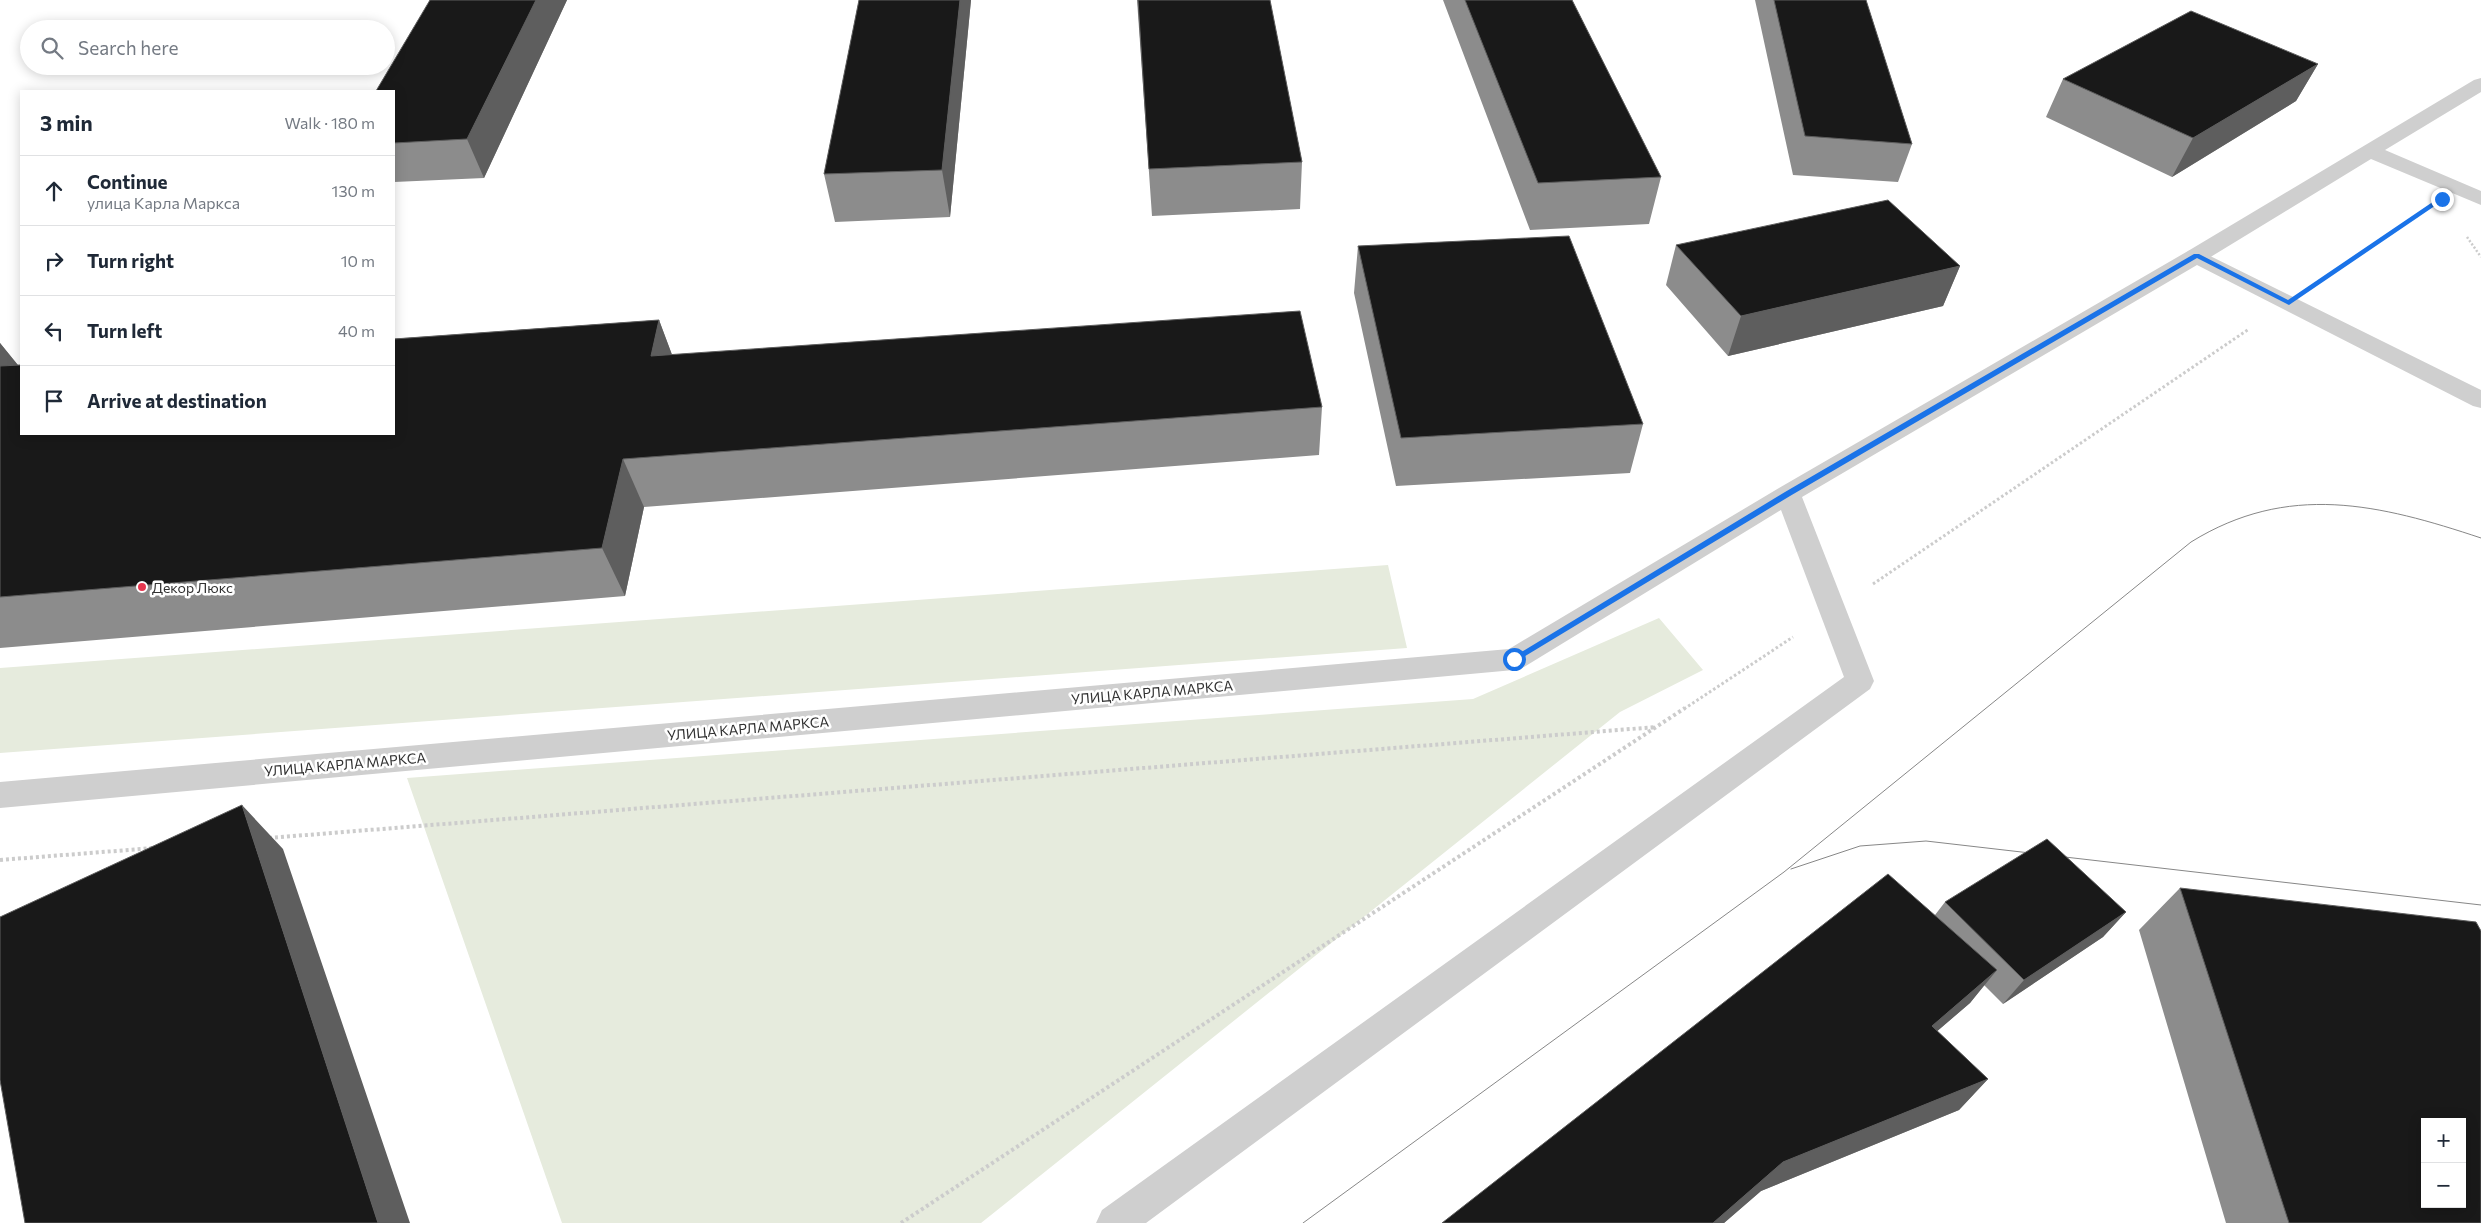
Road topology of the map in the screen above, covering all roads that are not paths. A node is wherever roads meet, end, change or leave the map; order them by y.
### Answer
1 (2481, 84) edge
2 (2370, 151) junction
3 (2481, 200) edge
4 (2196, 256) junction
5 (2481, 400) edge
6 (1788, 494) junction
7 (0, 795) edge
8 (1115, 1223) edge

1 - 2 street, УЛИЦА КАРЛА МАРКСА
2 - 3 street
2 - 4 street, УЛИЦА КАРЛА МАРКСА
4 - 5 street
4 - 6 street, УЛИЦА КАРЛА МАРКСА
6 - 7 street, УЛИЦА КАРЛА МАРКСА
6 - 8 street

